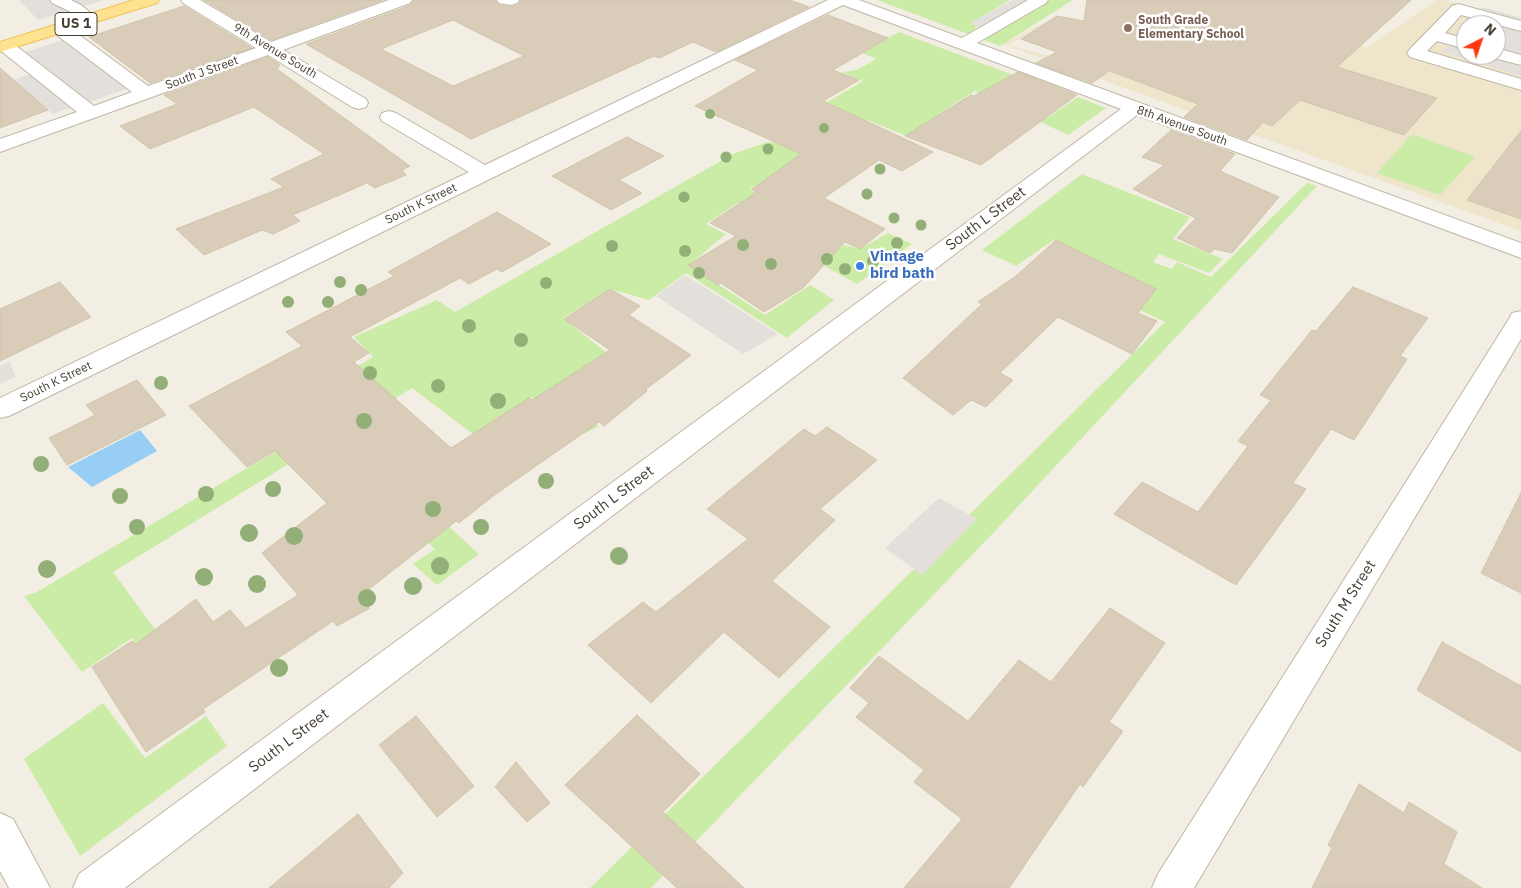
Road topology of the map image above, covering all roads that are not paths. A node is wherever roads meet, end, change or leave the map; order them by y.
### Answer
1 (58, 0) edge
2 (151, 0) edge
3 (189, 0) edge
4 (404, 0) edge
5 (505, 0) edge
6 (510, 0) edge
7 (843, 0) edge
8 (1040, 0) edge
9 (1476, 0) edge
10 (131, 2) edge
11 (1458, 9) junction
12 (90, 19) junction
13 (1521, 26) edge
14 (60, 28) junction
15 (1434, 35) junction
16 (8, 41) edge
17 (1456, 41) edge
18 (963, 44) junction
19 (271, 48) junction
20 (1506, 56) edge
21 (1521, 60) edge
22 (1521, 85) edge
23 (146, 94) junction
24 (359, 103) dead end
25 (1135, 108) junction
26 (91, 113) junction
27 (389, 117) dead end
28 (0, 146) edge
29 (485, 173) junction
30 (1521, 251) edge
31 (1521, 320) edge
32 (0, 409) edge
33 (0, 832) edge
34 (30, 888) edge
35 (92, 888) edge
36 (1172, 888) edge

1 - 12 street
2 - 10 main road, US 1
3 - 19 street, 9th Avenue South
4 - 19 street, South J Street
5 - 6 street
7 - 18 street, 8th Avenue South
7 - 29 street, South K Street
8 - 18 street
9 - 11 street
10 - 12 main road, US 1
11 - 13 street
11 - 15 street
12 - 14 main road, US 1
14 - 16 main road, US 1
14 - 23 street
15 - 17 street
15 - 22 street
16 - 26 street
18 - 25 street, 8th Avenue South
19 - 23 street, South J Street
19 - 24 street, 9th Avenue South
20 - 21 street
23 - 26 street, South J Street
25 - 30 street, 8th Avenue South
25 - 35 street, South L Street
26 - 28 street, South J Street
27 - 29 street
29 - 32 street, South K Street
31 - 36 street, South M Street
33 - 34 street

